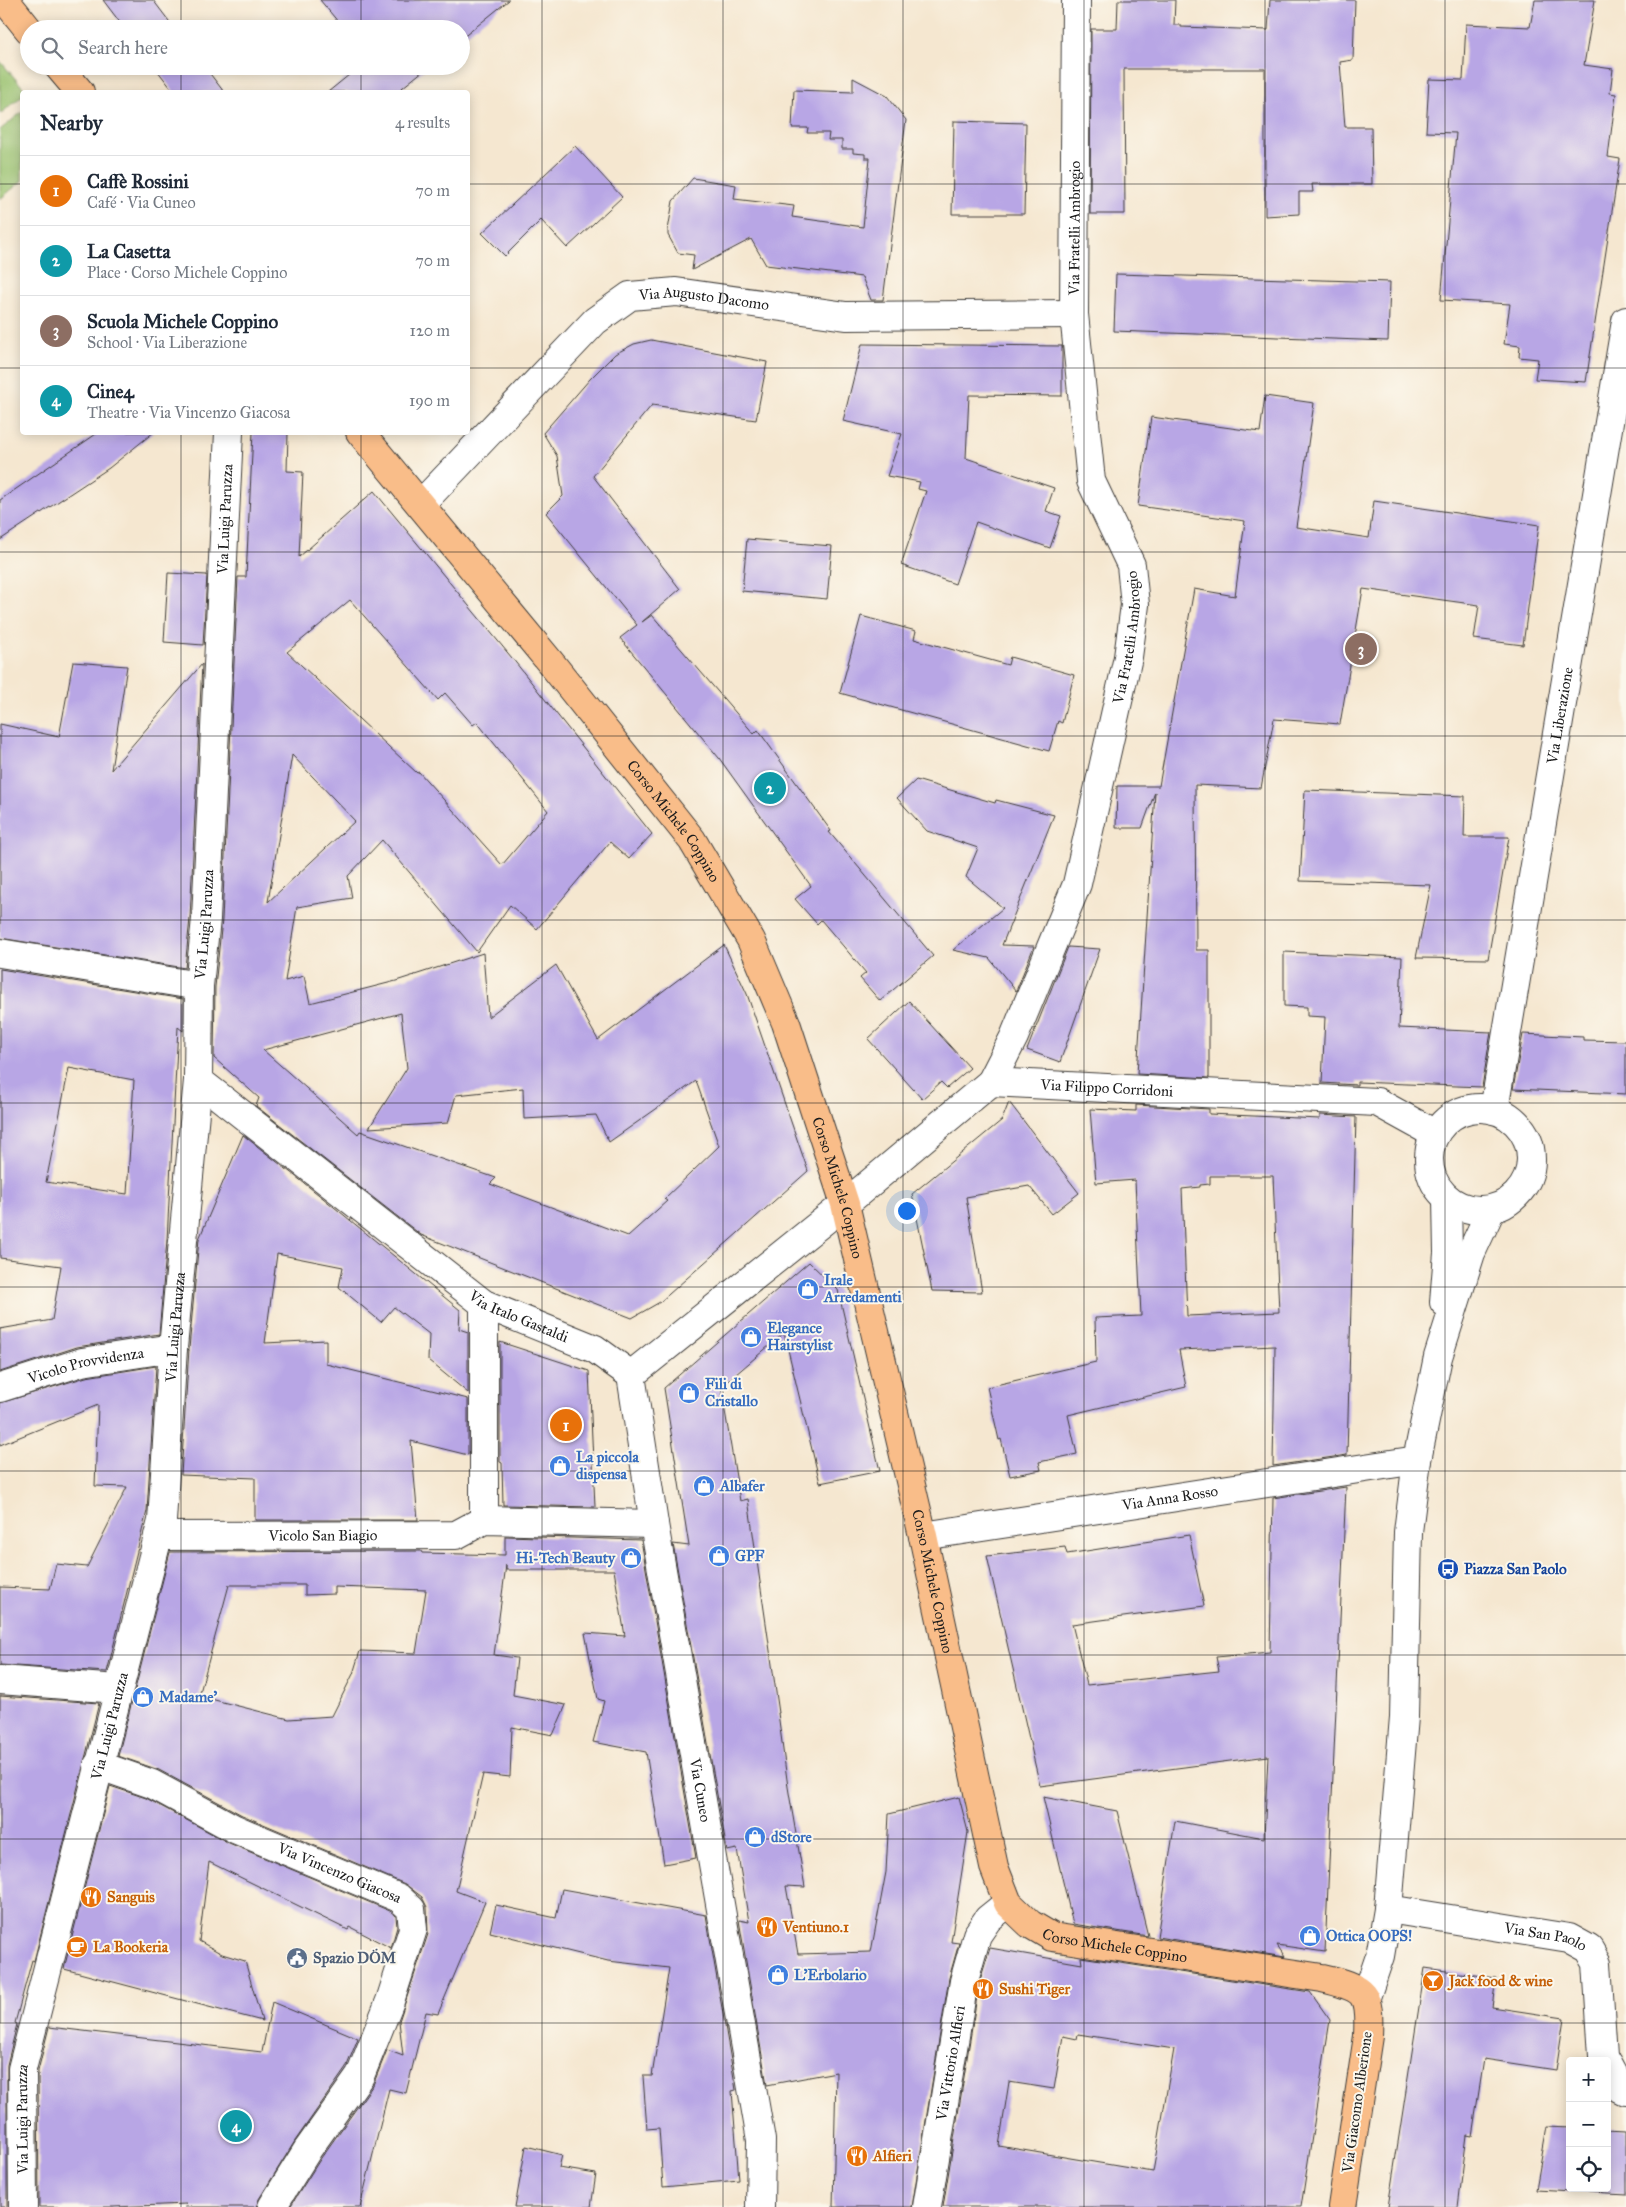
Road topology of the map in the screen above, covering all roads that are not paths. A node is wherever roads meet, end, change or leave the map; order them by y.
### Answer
1 (5, 0) edge
2 (1076, 0) edge
3 (21, 20) edge
4 (66, 75) edge
5 (78, 90) edge
6 (1074, 314) junction
7 (1626, 321) edge
8 (229, 435) edge
9 (363, 435) edge
10 (421, 504) junction
11 (0, 953) edge
12 (199, 986) junction
13 (198, 1080) junction
14 (991, 1082) junction
15 (1494, 1110) junction
16 (1435, 1134) junction
17 (1447, 1199) junction
18 (845, 1204) junction
19 (1491, 1210) junction
20 (484, 1304) junction
21 (173, 1348) junction
22 (1438, 1356) junction
23 (631, 1375) junction
24 (0, 1388) edge
25 (1417, 1460) junction
26 (484, 1520) junction
27 (654, 1524) junction
28 (158, 1536) junction
29 (923, 1536) junction
30 (0, 1680) edge
31 (118, 1688) junction
32 (98, 1765) junction
33 (1008, 1903) junction
34 (1388, 1909) junction
35 (1366, 1997) junction
36 (1603, 2057) edge
37 (1611, 2071) edge
38 (1626, 2091) edge
39 (22, 2207) edge
40 (272, 2207) edge
41 (760, 2207) edge
42 (927, 2207) edge
43 (1342, 2207) edge

1 - 3 main road
2 - 6 street, Via Fratelli Ambrogio
4 - 5 main road
6 - 10 street, Via Augusto Dacomo
6 - 14 street, Via Fratelli Ambrogio
7 - 15 street, Via Liberazione
8 - 12 street, Via Luigi Paruzza
9 - 10 main road, Corso Michele Coppino
10 - 18 main road, Corso Michele Coppino
11 - 12 street
12 - 13 street, Via Luigi Paruzza
13 - 20 street, Via Italo Gastaldi
13 - 21 street, Via Luigi Paruzza
14 - 16 street, Via Filippo Corridoni
14 - 18 street
15 - 16 street
15 - 19 street
16 - 17 street
17 - 19 street
17 - 22 street
18 - 23 street
18 - 29 main road, Corso Michele Coppino
19 - 22 street
20 - 23 street, Via Italo Gastaldi
20 - 26 street
21 - 24 street, Vicolo Provvidenza
21 - 28 street, Via Luigi Paruzza
22 - 25 street
23 - 27 street, Via Cuneo
25 - 29 street, Via Anna Rosso
25 - 34 street
26 - 27 street, Vicolo San Biagio
26 - 28 street, Vicolo San Biagio
27 - 41 street, Via Cuneo
28 - 31 street, Via Luigi Paruzza
29 - 33 main road, Corso Michele Coppino
30 - 31 street
31 - 32 street, Via Luigi Paruzza
32 - 39 street, Via Luigi Paruzza
32 - 40 street, Via Vincenzo Giacosa
33 - 35 main road, Corso Michele Coppino
33 - 42 street, Via Vittorio Alfieri
34 - 35 street
34 - 36 street, Via San Paolo
35 - 43 main road, Via Giacomo Alberione
37 - 38 street

